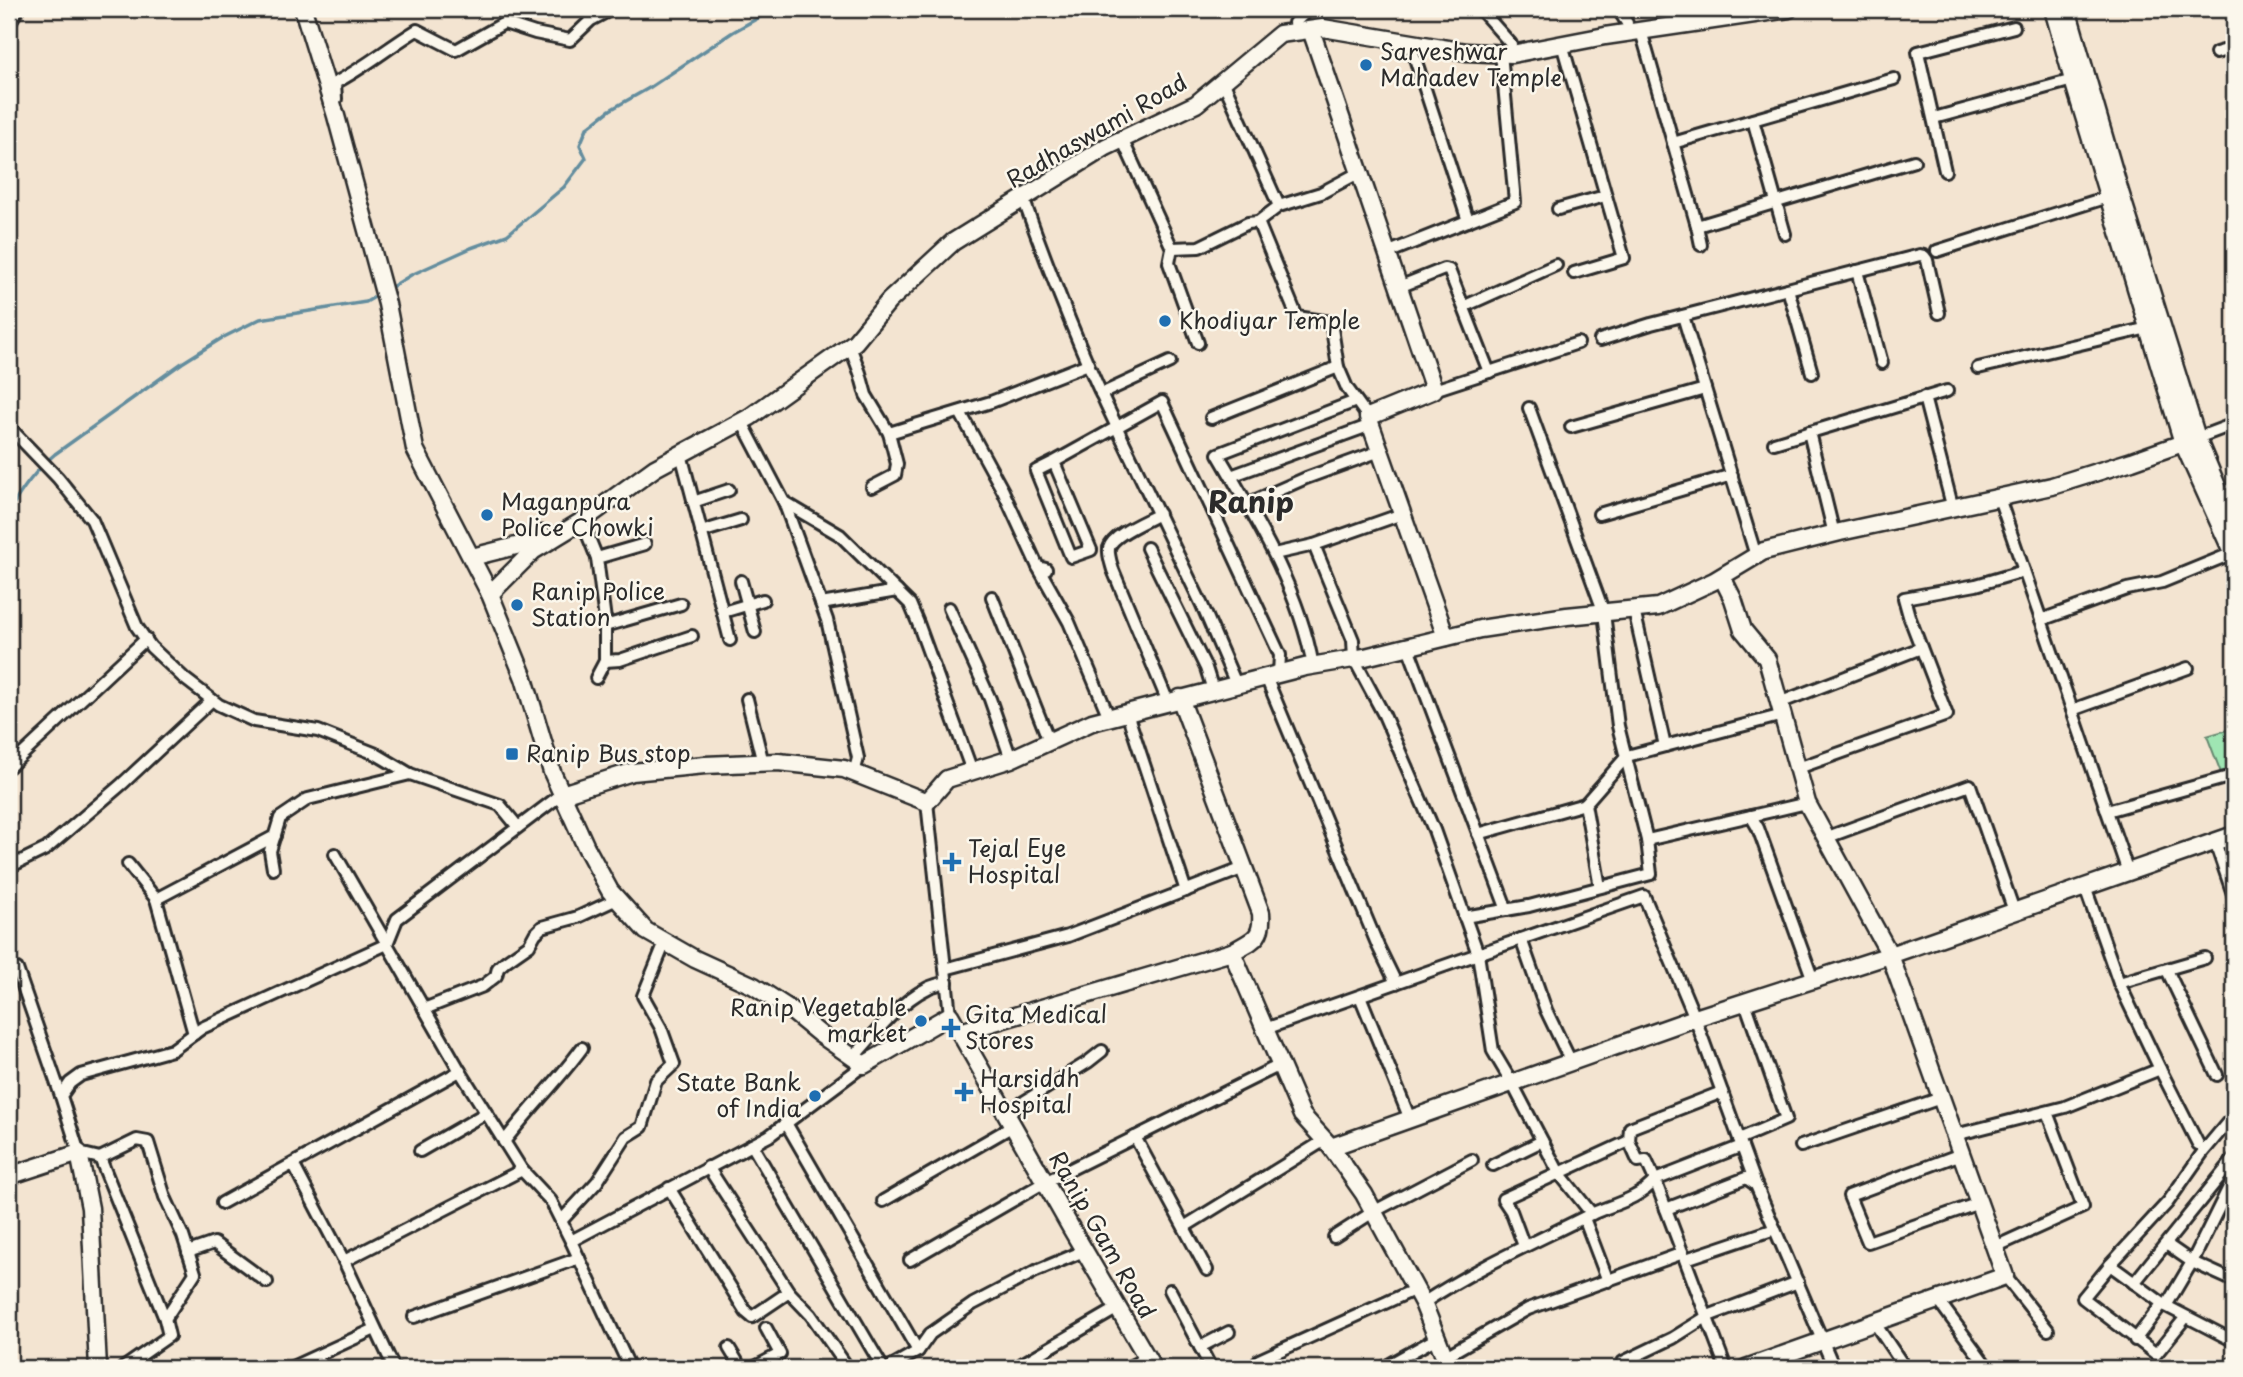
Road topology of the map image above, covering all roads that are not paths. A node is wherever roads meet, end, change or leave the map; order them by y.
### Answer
1 (18, 9) edge
2 (303, 9) edge
3 (612, 9) edge
4 (1309, 9) edge
5 (1480, 9) edge
6 (1618, 9) edge
7 (1730, 9) edge
8 (1789, 9) edge
9 (2053, 9) edge
10 (2067, 9) edge
11 (1294, 23) junction
12 (9, 24) edge
13 (1634, 27) junction
14 (2014, 27) dead end
15 (1311, 30) junction
16 (1410, 43) junction
17 (1562, 44) junction
18 (2234, 48) edge
19 (1506, 49) junction
20 (2216, 53) dead end
21 (1894, 79) dead end
22 (2073, 80) junction
23 (1223, 81) junction
24 (336, 116) junction
25 (1934, 118) junction
26 (1754, 120) junction
27 (1122, 139) junction
28 (1673, 143) junction
29 (1914, 161) dead end
30 (1945, 171) dead end
31 (1360, 173) junction
32 (2114, 195) junction
33 (1605, 196) junction
34 (1023, 198) junction
35 (1776, 202) junction
36 (1279, 206) junction
37 (1559, 209) dead end
38 (1468, 220) junction
39 (1258, 222) junction
40 (1697, 226) junction
41 (1785, 234) dead end
42 (1701, 245) dead end
43 (1172, 248) junction
44 (1937, 251) dead end
45 (1387, 253) junction
46 (1556, 265) dead end
47 (1857, 271) junction
48 (1574, 273) dead end
49 (1399, 288) junction
50 (1788, 289) junction
51 (1465, 306) junction
52 (1939, 313) dead end
53 (1683, 316) junction
54 (2148, 328) junction
55 (1600, 340) dead end
56 (1198, 343) dead end
57 (1578, 343) dead end
58 (850, 346) junction
59 (1170, 362) dead end
60 (1882, 363) dead end
61 (1088, 364) junction
62 (1338, 367) junction
63 (1978, 368) dead end
64 (1489, 372) junction
65 (1812, 373) dead end
66 (1705, 389) junction
67 (1434, 390) junction
68 (1947, 391) dead end
69 (1101, 394) junction
70 (1924, 397) junction
71 (1356, 401) junction
72 (1529, 408) dead end
73 (960, 412) junction
74 (1211, 418) dead end
75 (1369, 421) junction
76 (742, 422) junction
77 (2234, 424) edge
78 (1116, 425) junction
79 (9, 427) edge
80 (1571, 427) dead end
81 (1809, 432) junction
82 (889, 433) junction
83 (2190, 440) junction
84 (1774, 443) dead end
85 (1380, 451) junction
86 (681, 454) junction
87 (1054, 462) junction
88 (1732, 475) junction
89 (1231, 476) junction
90 (872, 487) dead end
91 (729, 490) dead end
92 (2228, 497) edge
93 (1999, 498) junction
94 (693, 502) junction
95 (784, 502) junction
96 (1247, 504) junction
97 (1953, 509) junction
98 (1160, 514) junction
99 (1402, 514) junction
100 (1599, 514) dead end
101 (741, 520) dead end
102 (582, 521) junction
103 (2234, 527) edge
104 (701, 532) junction
105 (1834, 534) junction
106 (645, 544) dead end
107 (1314, 545) junction
108 (1147, 548) dead end
109 (1274, 554) junction
110 (2234, 555) edge
111 (1756, 556) junction
112 (472, 557) junction
113 (597, 558) junction
114 (2024, 571) junction
115 (1722, 577) junction
116 (741, 581) dead end
117 (897, 591) junction
118 (490, 594) junction
119 (992, 597) dead end
120 (763, 600) dead end
121 (681, 604) dead end
122 (821, 604) junction
123 (747, 605) junction
124 (949, 608) dead end
125 (1634, 610) junction
126 (723, 612) junction
127 (1604, 613) junction
128 (2041, 620) junction
129 (605, 626) junction
130 (755, 632) dead end
131 (692, 636) dead end
132 (1447, 638) junction
133 (146, 639) junction
134 (730, 640) dead end
135 (1408, 647) junction
136 (1921, 648) junction
137 (1354, 659) junction
138 (605, 661) junction
139 (1313, 666) junction
140 (2188, 668) dead end
141 (1273, 675) junction
142 (596, 678) dead end
143 (1236, 684) junction
144 (1213, 690) junction
145 (747, 699) dead end
146 (212, 700) junction
147 (1174, 700) junction
148 (1781, 709) junction
149 (2072, 710) junction
150 (1127, 712) junction
151 (1109, 717) junction
152 (1049, 741) junction
153 (1665, 746) junction
154 (1627, 756) junction
155 (1011, 759) junction
156 (763, 763) junction
157 (9, 767) edge
158 (1798, 768) junction
159 (972, 771) junction
160 (854, 773) junction
161 (410, 774) junction
162 (2232, 776) dead end
163 (562, 794) junction
164 (927, 802) junction
165 (1807, 803) junction
166 (1585, 804) junction
167 (2107, 811) junction
168 (1751, 816) junction
169 (518, 827) junction
170 (1478, 834) junction
171 (2234, 835) edge
172 (275, 836) junction
173 (1825, 838) junction
174 (1647, 840) junction
175 (2215, 842) junction
176 (335, 853) dead end
177 (128, 864) dead end
178 (9, 867) edge
179 (1244, 868) junction
180 (273, 869) dead end
181 (2128, 872) junction
182 (1651, 874) junction
183 (1600, 887) junction
184 (2085, 887) junction
185 (1186, 891) junction
186 (1644, 897) junction
187 (2234, 897) edge
188 (156, 899) junction
189 (617, 899) junction
190 (1507, 910) junction
191 (2014, 911) junction
192 (1464, 917) junction
193 (1521, 939) junction
194 (665, 942) junction
195 (387, 944) junction
196 (1232, 952) junction
197 (1478, 954) junction
198 (1890, 955) junction
199 (2205, 958) dead end
200 (17, 969) dead end
201 (945, 969) junction
202 (2167, 970) junction
203 (1812, 980) junction
204 (947, 982) junction
205 (1396, 983) junction
206 (2119, 983) junction
207 (1360, 996) junction
208 (1745, 1002) junction
209 (424, 1009) junction
210 (950, 1015) junction
211 (1695, 1018) junction
212 (1265, 1029) junction
213 (960, 1032) junction
214 (194, 1034) junction
215 (582, 1048) dead end
216 (1102, 1051) dead end
217 (859, 1061) junction
218 (1571, 1062) junction
219 (1280, 1065) junction
220 (2160, 1069) junction
221 (460, 1071) junction
222 (2217, 1075) dead end
223 (1512, 1083) junction
224 (1722, 1092) junction
225 (61, 1096) junction
226 (1941, 1098) junction
227 (2047, 1112) junction
228 (486, 1113) junction
229 (1410, 1119) junction
230 (1010, 1121) junction
231 (2228, 1122) dead end
232 (786, 1124) junction
233 (1955, 1135) junction
234 (1135, 1137) junction
235 (1542, 1140) junction
236 (1629, 1141) junction
237 (504, 1142) junction
238 (1741, 1143) junction
239 (1328, 1144) junction
240 (2198, 1144) dead end
241 (752, 1145) junction
242 (1801, 1146) dead end
243 (420, 1151) dead end
244 (79, 1153) junction
245 (1961, 1154) junction
246 (100, 1158) junction
247 (2234, 1159) edge
248 (1472, 1160) dead end
249 (293, 1164) junction
250 (1493, 1165) dead end
251 (708, 1167) junction
252 (522, 1170) junction
253 (1559, 1173) junction
254 (9, 1176) edge
255 (2234, 1177) edge
256 (1655, 1180) junction
257 (1045, 1182) junction
258 (1756, 1185) junction
259 (669, 1188) junction
260 (883, 1201) dead end
261 (222, 1203) dead end
262 (1979, 1203) junction
263 (1666, 1209) junction
264 (1373, 1212) junction
265 (1588, 1216) junction
266 (561, 1221) junction
267 (1184, 1227) junction
268 (1776, 1229) junction
269 (1334, 1237) dead end
270 (571, 1241) junction
271 (2166, 1244) junction
272 (1524, 1246) junction
273 (1995, 1247) junction
274 (1084, 1251) junction
275 (188, 1252) junction
276 (1684, 1256) junction
277 (579, 1258) junction
278 (909, 1260) dead end
279 (344, 1261) junction
280 (2192, 1262) junction
281 (2110, 1265) junction
282 (1207, 1270) dead end
283 (2005, 1276) junction
284 (2234, 1281) edge
285 (267, 1282) dead end
286 (1608, 1282) junction
287 (1798, 1282) junction
288 (2134, 1283) junction
289 (1170, 1290) dead end
290 (789, 1292) junction
291 (1419, 1296) junction
292 (1938, 1300) junction
293 (2164, 1305) junction
294 (1118, 1308) junction
295 (1708, 1316) junction
296 (414, 1317) dead end
297 (2186, 1317) junction
298 (165, 1319) junction
299 (1874, 1322) junction
300 (766, 1328) dead end
301 (375, 1329) junction
302 (2048, 1330) dead end
303 (1230, 1332) dead end
304 (1437, 1338) junction
305 (1824, 1340) junction
306 (2134, 1340) junction
307 (2232, 1340) dead end
308 (1199, 1347) junction
309 (729, 1348) dead end
310 (918, 1351) junction
311 (1259, 1360) dead end
312 (1446, 1362) edge
313 (1150, 1363) edge
314 (1779, 1363) edge
315 (98, 1368) edge
316 (123, 1368) edge
317 (290, 1368) edge
318 (394, 1368) edge
319 (629, 1368) edge
320 (741, 1368) edge
321 (753, 1368) edge
322 (848, 1368) edge
323 (886, 1368) edge
324 (1015, 1368) edge
325 (1127, 1368) edge
326 (1211, 1368) edge
327 (1382, 1368) edge
328 (1621, 1368) edge
329 (1726, 1368) edge
330 (1746, 1368) edge
331 (1834, 1368) edge
332 (1905, 1368) edge
333 (1989, 1368) edge

1 - 12 street
2 - 24 street
3 - 24 street
4 - 11 street
5 - 19 street
6 - 13 street
7 - 13 street, Radhaswami Road
8 - 13 street, Radhaswami Road
9 - 22 street
10 - 32 street
11 - 19 street, Radhaswami Road
11 - 112 street, Radhaswami Road
13 - 17 street, Radhaswami Road
13 - 19 street, Radhaswami Road
13 - 28 street
14 - 25 street
15 - 16 street, Radhaswami Road
15 - 23 street, Radhaswami Road
15 - 31 street
16 - 19 street, Radhaswami Road
16 - 38 street
17 - 19 street, Radhaswami Road
17 - 33 street
18 - 20 street
19 - 38 street
21 - 26 street
22 - 25 street
22 - 32 street
23 - 27 street, Radhaswami Road
23 - 36 street
24 - 112 street
25 - 30 street
26 - 28 street
26 - 35 street
27 - 34 street, Radhaswami Road
27 - 43 street
28 - 40 street
29 - 35 street
31 - 36 street
31 - 45 street
32 - 44 street
32 - 54 street
32 - 83 street
33 - 37 street
33 - 48 street
34 - 58 street, Radhaswami Road
34 - 61 street
35 - 40 street
35 - 41 street
36 - 39 street
38 - 45 street
39 - 43 street
39 - 62 street
40 - 42 street
43 - 56 street
45 - 49 street
46 - 51 street
47 - 50 street
47 - 52 street
47 - 60 street
49 - 51 street
49 - 67 street
50 - 53 street
50 - 65 street
51 - 64 street
53 - 55 street
53 - 66 street
54 - 63 street
54 - 83 street
57 - 64 street
58 - 76 street, Radhaswami Road
58 - 82 street
59 - 69 street
61 - 69 street
61 - 73 street
62 - 71 street
62 - 74 street
64 - 67 street
66 - 80 street
66 - 88 street
67 - 75 street
68 - 70 street
69 - 78 street
70 - 81 street
70 - 97 street
71 - 75 street
71 - 89 street
72 - 127 street
73 - 82 street
73 - 151 street
75 - 85 street
75 - 89 street
76 - 86 street, Radhaswami Road
76 - 95 street
77 - 83 street
78 - 87 street
78 - 98 street
78 - 141 street
79 - 133 street
81 - 84 street
81 - 105 street
82 - 90 street
83 - 92 street
83 - 93 street
83 - 110 street
85 - 96 street
85 - 99 street
86 - 94 street
86 - 102 street, Radhaswami Road
87 - 87 street
88 - 100 street
88 - 111 street
89 - 96 street
91 - 94 street
92 - 103 street
93 - 97 street
93 - 114 street
94 - 104 street
95 - 117 street
95 - 122 street
96 - 109 street
97 - 105 street
98 - 143 street
98 - 147 street
99 - 107 street
99 - 132 street
101 - 104 street
102 - 113 street
102 - 118 street, Radhaswami Road
104 - 126 street
105 - 111 street
106 - 113 street
107 - 109 street
107 - 137 street
108 - 144 street
109 - 139 street
110 - 128 street
111 - 115 street
112 - 118 street
113 - 129 street
114 - 128 street
114 - 136 street
115 - 125 street
115 - 148 street
116 - 123 street
117 - 122 street
117 - 159 street
118 - 163 street
119 - 152 street
120 - 123 street
121 - 129 street
122 - 160 street
123 - 126 street
123 - 130 street
124 - 155 street
125 - 127 street
125 - 153 street
126 - 134 street
127 - 132 street
127 - 154 street
128 - 149 street
129 - 138 street
131 - 138 street
132 - 135 street
133 - 146 street
133 - 157 street
135 - 137 street
135 - 170 street
136 - 148 street
136 - 158 street
137 - 139 street
137 - 192 street
138 - 142 street
139 - 141 street
140 - 149 street
141 - 143 street
141 - 205 street
143 - 144 street
144 - 147 street
145 - 156 street
146 - 161 street
146 - 178 street
147 - 150 street
147 - 179 street
148 - 153 street
148 - 158 street
149 - 167 street
150 - 151 street
150 - 185 street
151 - 152 street
152 - 155 street
153 - 154 street
154 - 166 street
154 - 174 street
155 - 159 street
156 - 160 street
156 - 163 street
158 - 165 street
159 - 164 street
160 - 164 street
161 - 169 street
161 - 172 street
162 - 167 street
163 - 169 street
163 - 189 street
164 - 201 street
165 - 168 street
165 - 173 street
166 - 170 street
166 - 183 street
167 - 181 street
168 - 174 street
168 - 203 street
169 - 195 street
170 - 190 street
171 - 175 street
172 - 180 street
172 - 188 street
173 - 191 street
173 - 198 street
174 - 182 street
175 - 181 street
175 - 187 street
176 - 195 street
177 - 188 street
179 - 185 street
179 - 196 street
181 - 184 street
182 - 183 street
182 - 186 street
183 - 190 street
184 - 191 street
184 - 206 street
185 - 201 street
186 - 193 street
186 - 211 street
188 - 214 street
189 - 194 street
189 - 209 street
190 - 192 street
191 - 198 street
192 - 197 street
193 - 197 street
193 - 218 street
194 - 217 street
194 - 266 street
195 - 209 street
195 - 214 street
196 - 212 street
196 - 213 street
197 - 205 street
197 - 223 street
198 - 203 street
198 - 226 street
199 - 202 street
200 - 225 street
201 - 204 street
202 - 206 street
202 - 222 street
203 - 208 street
204 - 210 street
204 - 217 street
205 - 207 street
206 - 220 street
207 - 212 street
207 - 229 street
208 - 211 street
208 - 238 street
209 - 221 street
210 - 213 street, Ranip Gam Road
210 - 217 street
211 - 218 street
211 - 224 street
212 - 219 street
213 - 230 street, Ranip Gam Road
214 - 225 street
215 - 237 street
216 - 230 street
217 - 232 street
218 - 223 street
219 - 234 street
219 - 239 street
220 - 227 street
220 - 240 street
221 - 228 street
221 - 249 street
223 - 229 street
223 - 235 street
224 - 236 street
224 - 238 street
225 - 244 street
226 - 233 street
226 - 242 street
227 - 233 street
227 - 273 street
228 - 237 street
228 - 243 street
229 - 239 street
230 - 257 street, Ranip Gam Road
230 - 260 street
231 - 281 street
232 - 241 street
232 - 310 street
233 - 245 street
234 - 257 street
234 - 267 street
235 - 250 street
235 - 253 street
236 - 253 street
236 - 256 street
237 - 252 street
238 - 256 street
238 - 258 street
239 - 264 street
239 - 267 street
241 - 251 street
241 - 323 street
244 - 246 street
244 - 254 street
244 - 315 street
245 - 262 street
245 - 262 street
246 - 275 street
246 - 298 street
247 - 271 street
248 - 264 street
249 - 261 street
249 - 279 street
251 - 259 street
251 - 290 street
252 - 266 street
252 - 279 street
253 - 265 street
253 - 272 street
255 - 280 street
256 - 263 street
256 - 265 street
257 - 274 street, Ranip Gam Road
257 - 278 street
258 - 263 street
258 - 268 street
259 - 270 street
259 - 290 street
262 - 273 street
263 - 276 street
264 - 269 street
264 - 291 street
265 - 272 street
265 - 286 street
266 - 270 street
267 - 282 street
268 - 276 street
268 - 287 street
270 - 277 street
271 - 280 street
271 - 288 street
272 - 291 street
273 - 283 street
274 - 294 street, Ranip Gam Road
274 - 310 street
275 - 285 street
275 - 298 street
276 - 286 street
276 - 295 street
277 - 296 street
277 - 319 street
279 - 301 street
280 - 284 street
280 - 293 street
281 - 288 street
281 - 306 street
283 - 292 street
283 - 302 street
286 - 312 street
287 - 295 street
287 - 305 street
288 - 293 street
289 - 308 street
290 - 322 street
291 - 304 street
291 - 311 street
292 - 299 street
292 - 333 street
293 - 297 street
293 - 306 street
294 - 313 street, Ranip Gam Road
294 - 324 street
295 - 328 street
295 - 329 street
297 - 306 street
297 - 307 street
298 - 316 street
299 - 305 street
299 - 332 street
300 - 321 street
301 - 317 street
301 - 318 street
303 - 308 street
304 - 312 street
304 - 327 street
305 - 314 street
305 - 331 street
308 - 326 street
309 - 320 street
310 - 323 street
313 - 325 street
314 - 330 street

